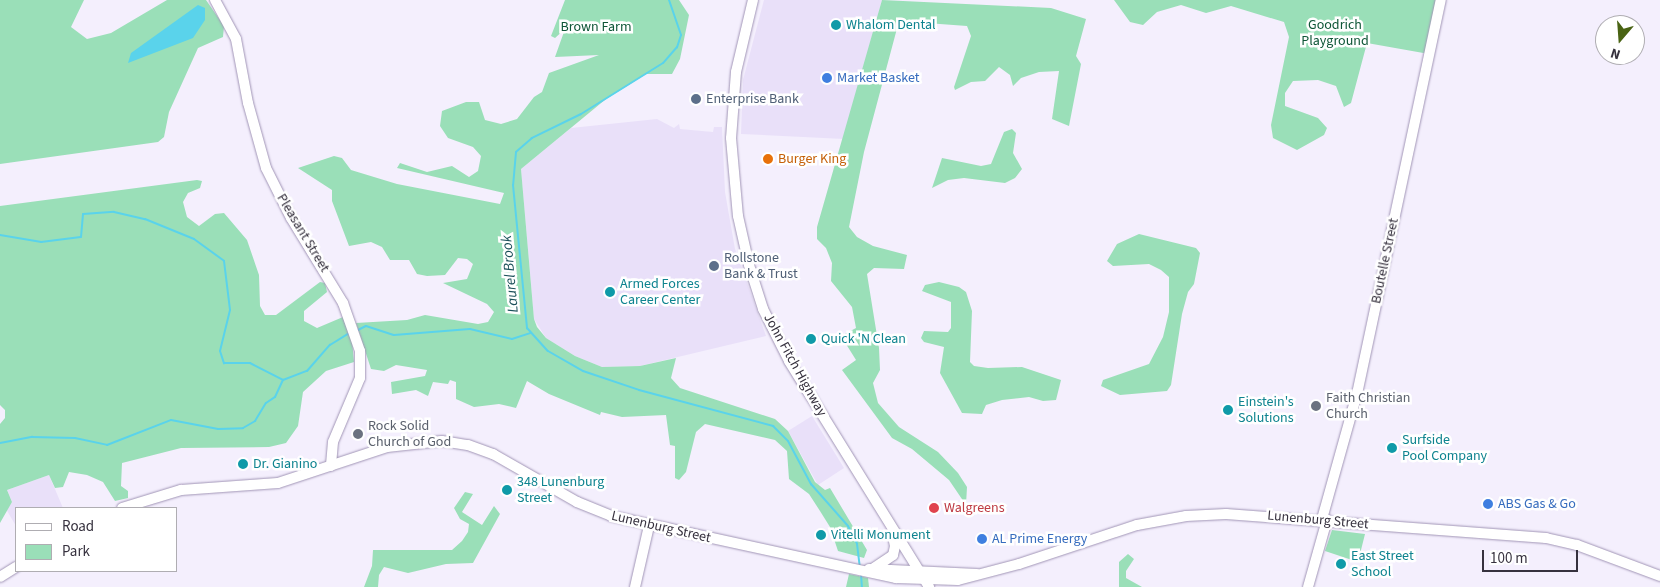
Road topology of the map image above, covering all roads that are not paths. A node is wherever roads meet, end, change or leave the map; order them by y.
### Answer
1 (215, 0) edge
2 (753, 0) edge
3 (1441, 0) edge
4 (331, 466) junction
5 (125, 507) edge
6 (1324, 520) junction
7 (890, 524) junction
8 (649, 526) junction
9 (15, 568) edge
10 (871, 569) junction
11 (919, 570) junction
12 (978, 574) junction
13 (1660, 576) edge
14 (0, 577) edge
15 (927, 584) edge
16 (635, 587) edge
17 (1308, 587) edge

1 - 4 main road, Pleasant Street
2 - 7 main road, John Fitch Highway
3 - 6 main road, Boutelle Street
4 - 5 main road, Lunenburg Street
4 - 8 main road, Lunenburg Street
6 - 12 main road, Lunenburg Street
6 - 13 main road, Lunenburg Street
6 - 17 main road, Boutelle Street
7 - 10 main road
7 - 11 main road, John Fitch Highway
8 - 10 main road, Lunenburg Street
8 - 16 main road
9 - 14 main road
10 - 11 main road, Lunenburg Street
10 - 15 main road, Lunenburg Street
11 - 12 main road, Lunenburg Street
11 - 15 main road, John Fitch Highway
12 - 15 main road, Lunenburg Street

